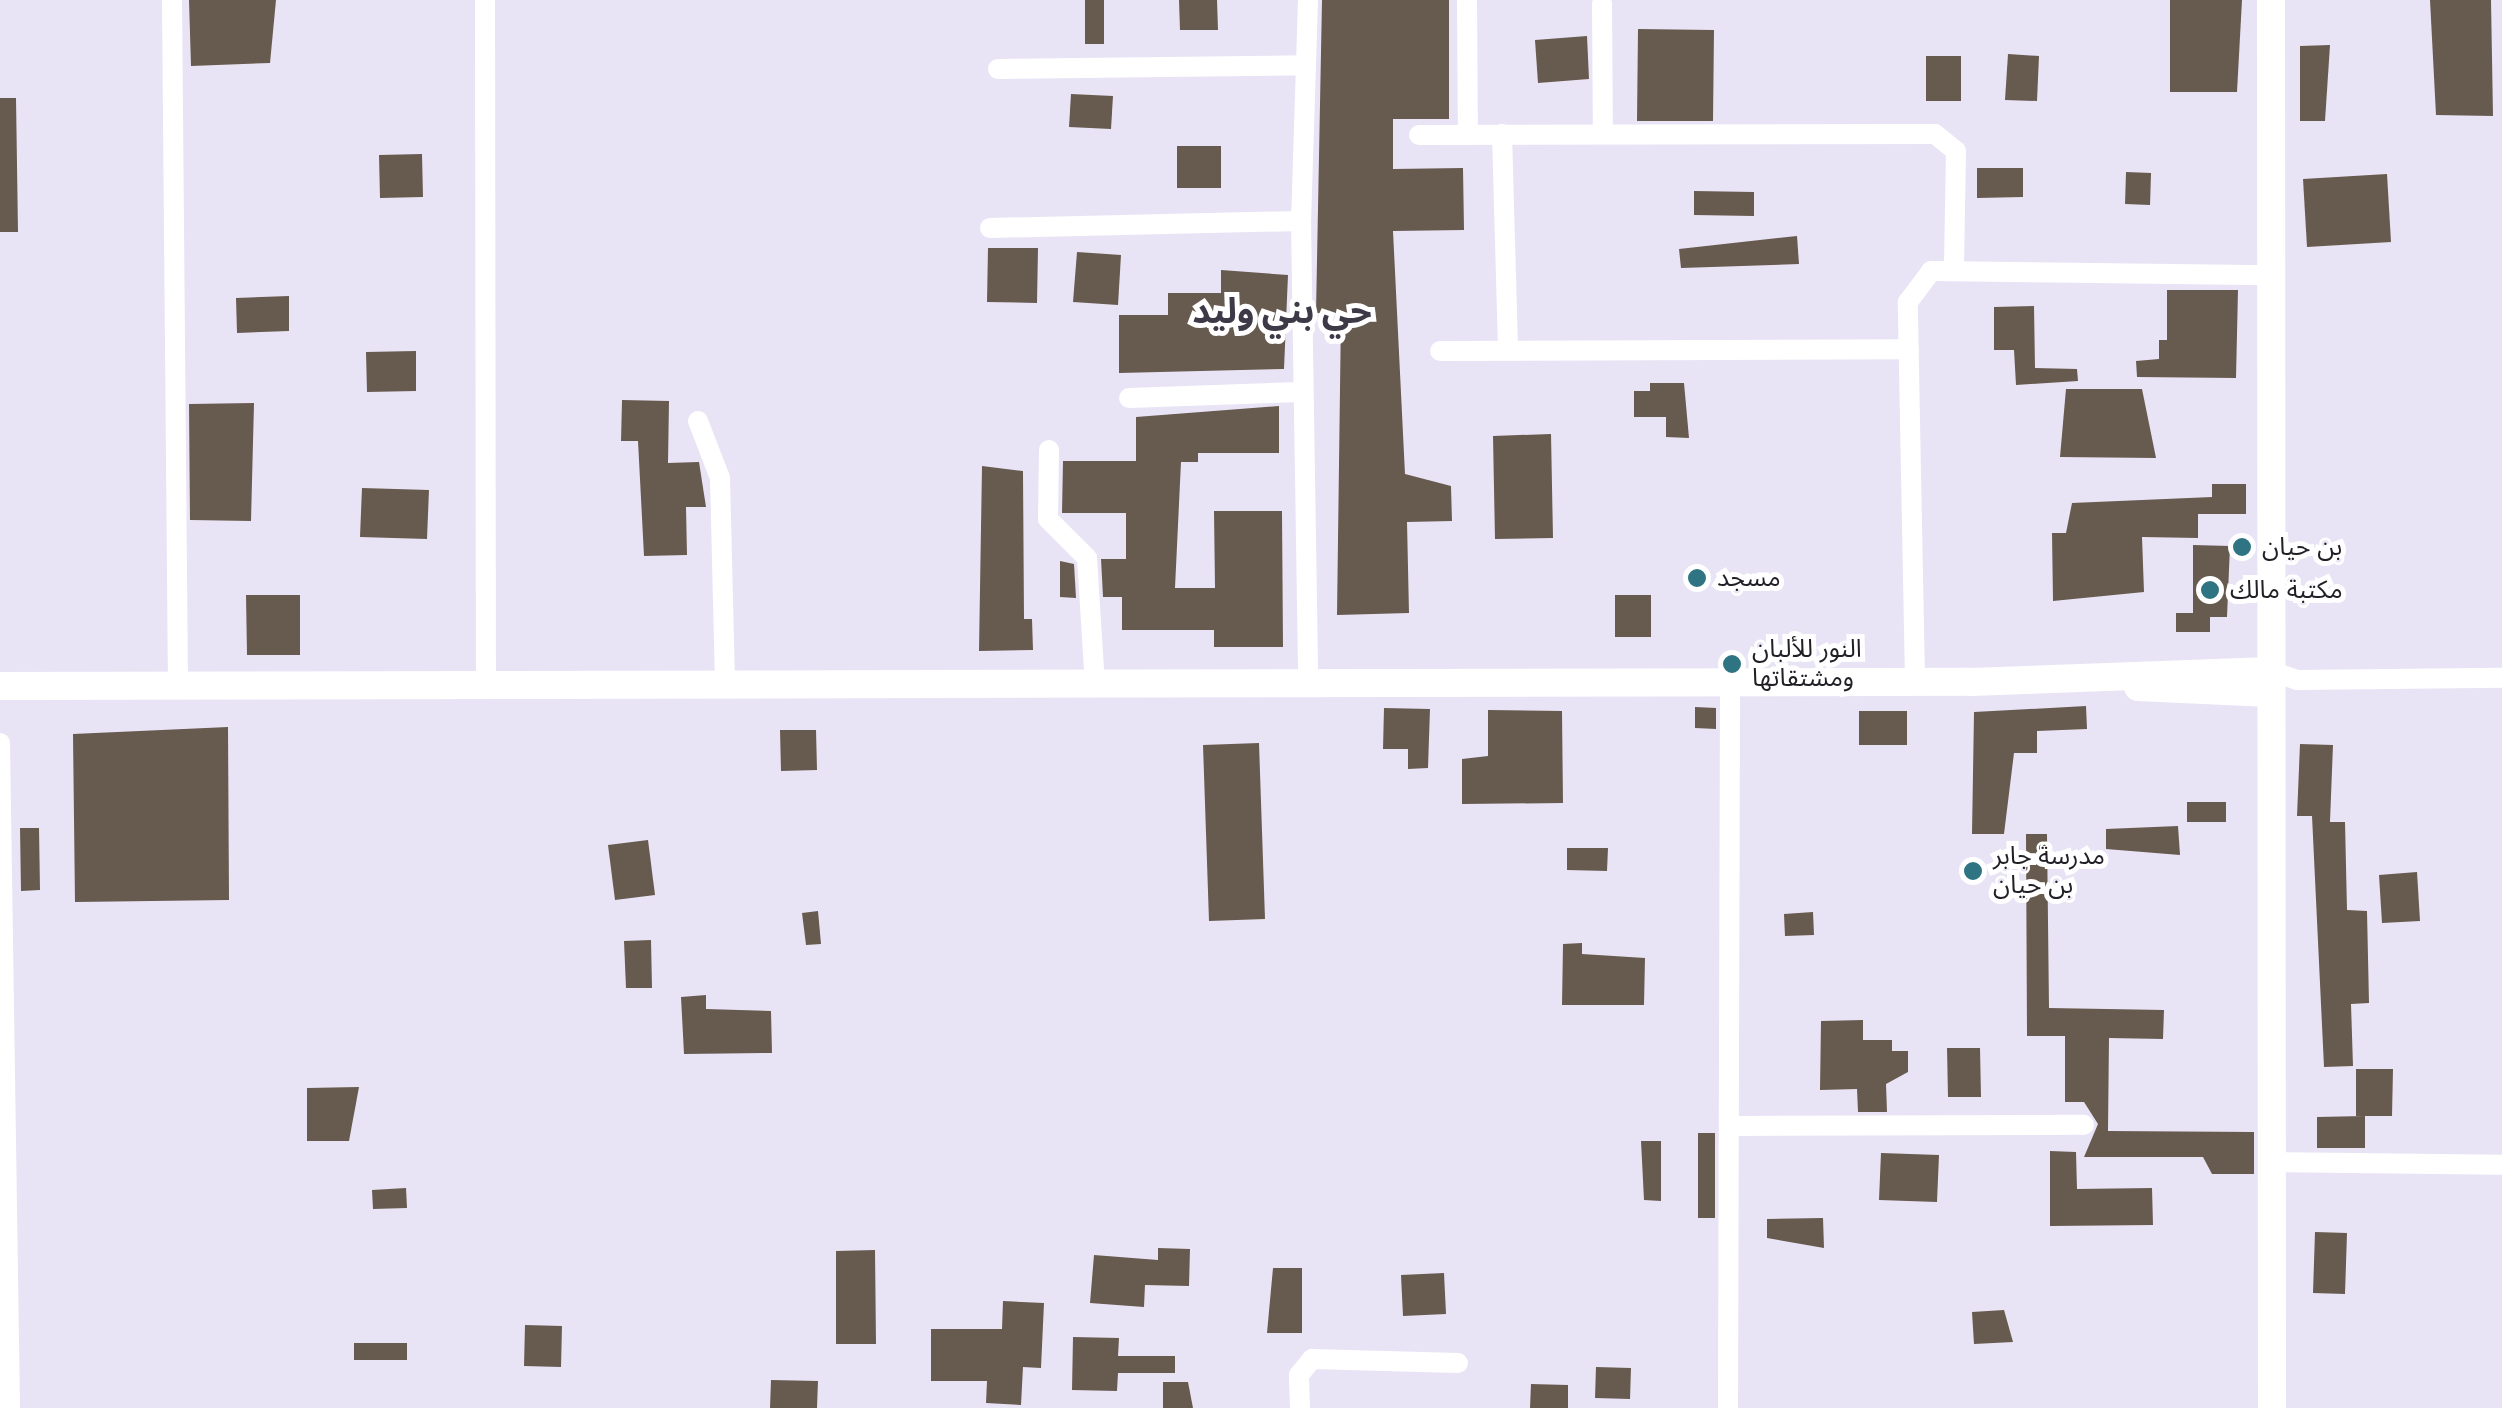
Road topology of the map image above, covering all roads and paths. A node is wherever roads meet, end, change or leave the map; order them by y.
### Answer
1 (172, 0) edge
2 (485, 0) edge
3 (1308, 0) edge
4 (1466, 0) edge
5 (2271, 0) edge
6 (1602, 4) dead end
7 (1305, 65) junction
8 (998, 70) dead end
9 (1468, 134) junction
10 (1502, 134) junction
11 (1603, 134) junction
12 (1419, 135) dead end
13 (1301, 221) junction
14 (990, 228) dead end
15 (1954, 271) junction
16 (2271, 275) junction
17 (1909, 349) junction
18 (1440, 350) dead end
19 (1508, 350) junction
20 (1301, 392) junction
21 (1129, 398) dead end
22 (698, 421) dead end
23 (1049, 450) dead end
24 (2270, 622) junction
25 (2502, 678) edge
26 (1914, 681) junction
27 (2208, 681) junction
28 (2270, 682) junction
29 (1308, 683) junction
30 (1730, 683) junction
31 (0, 686) edge
32 (486, 686) junction
33 (726, 686) junction
34 (1095, 686) junction
35 (178, 687) junction
36 (2270, 726) junction
37 (0, 743) edge
38 (2084, 1125) dead end
39 (1732, 1126) junction
40 (2272, 1162) junction
41 (2502, 1165) edge
42 (6, 1203) edge
43 (1458, 1363) dead end
44 (10, 1408) edge
45 (1300, 1408) edge
46 (1728, 1408) edge
47 (2272, 1408) edge

1 - 35 street
2 - 32 street
3 - 7 street
4 - 9 street
5 - 16 main road
6 - 11 street
7 - 8 street
7 - 13 street
9 - 10 street
9 - 12 street
10 - 11 street
10 - 19 street
11 - 15 street
13 - 14 street
13 - 20 street
15 - 16 street
15 - 17 street
16 - 24 main road
17 - 19 street
17 - 26 street
18 - 19 street
20 - 21 street
20 - 29 street
22 - 33 street
23 - 34 street
24 - 27 main road
24 - 28 main road
25 - 28 street
26 - 27 main road
26 - 30 main road
27 - 28 main road
27 - 36 main road
28 - 36 main road
29 - 30 main road
29 - 34 main road
30 - 39 street
31 - 35 main road
32 - 33 main road
32 - 35 main road
33 - 34 main road
36 - 40 main road
37 - 42 street
38 - 39 street
39 - 46 street
40 - 41 street
40 - 47 main road
42 - 44 street
43 - 45 street

